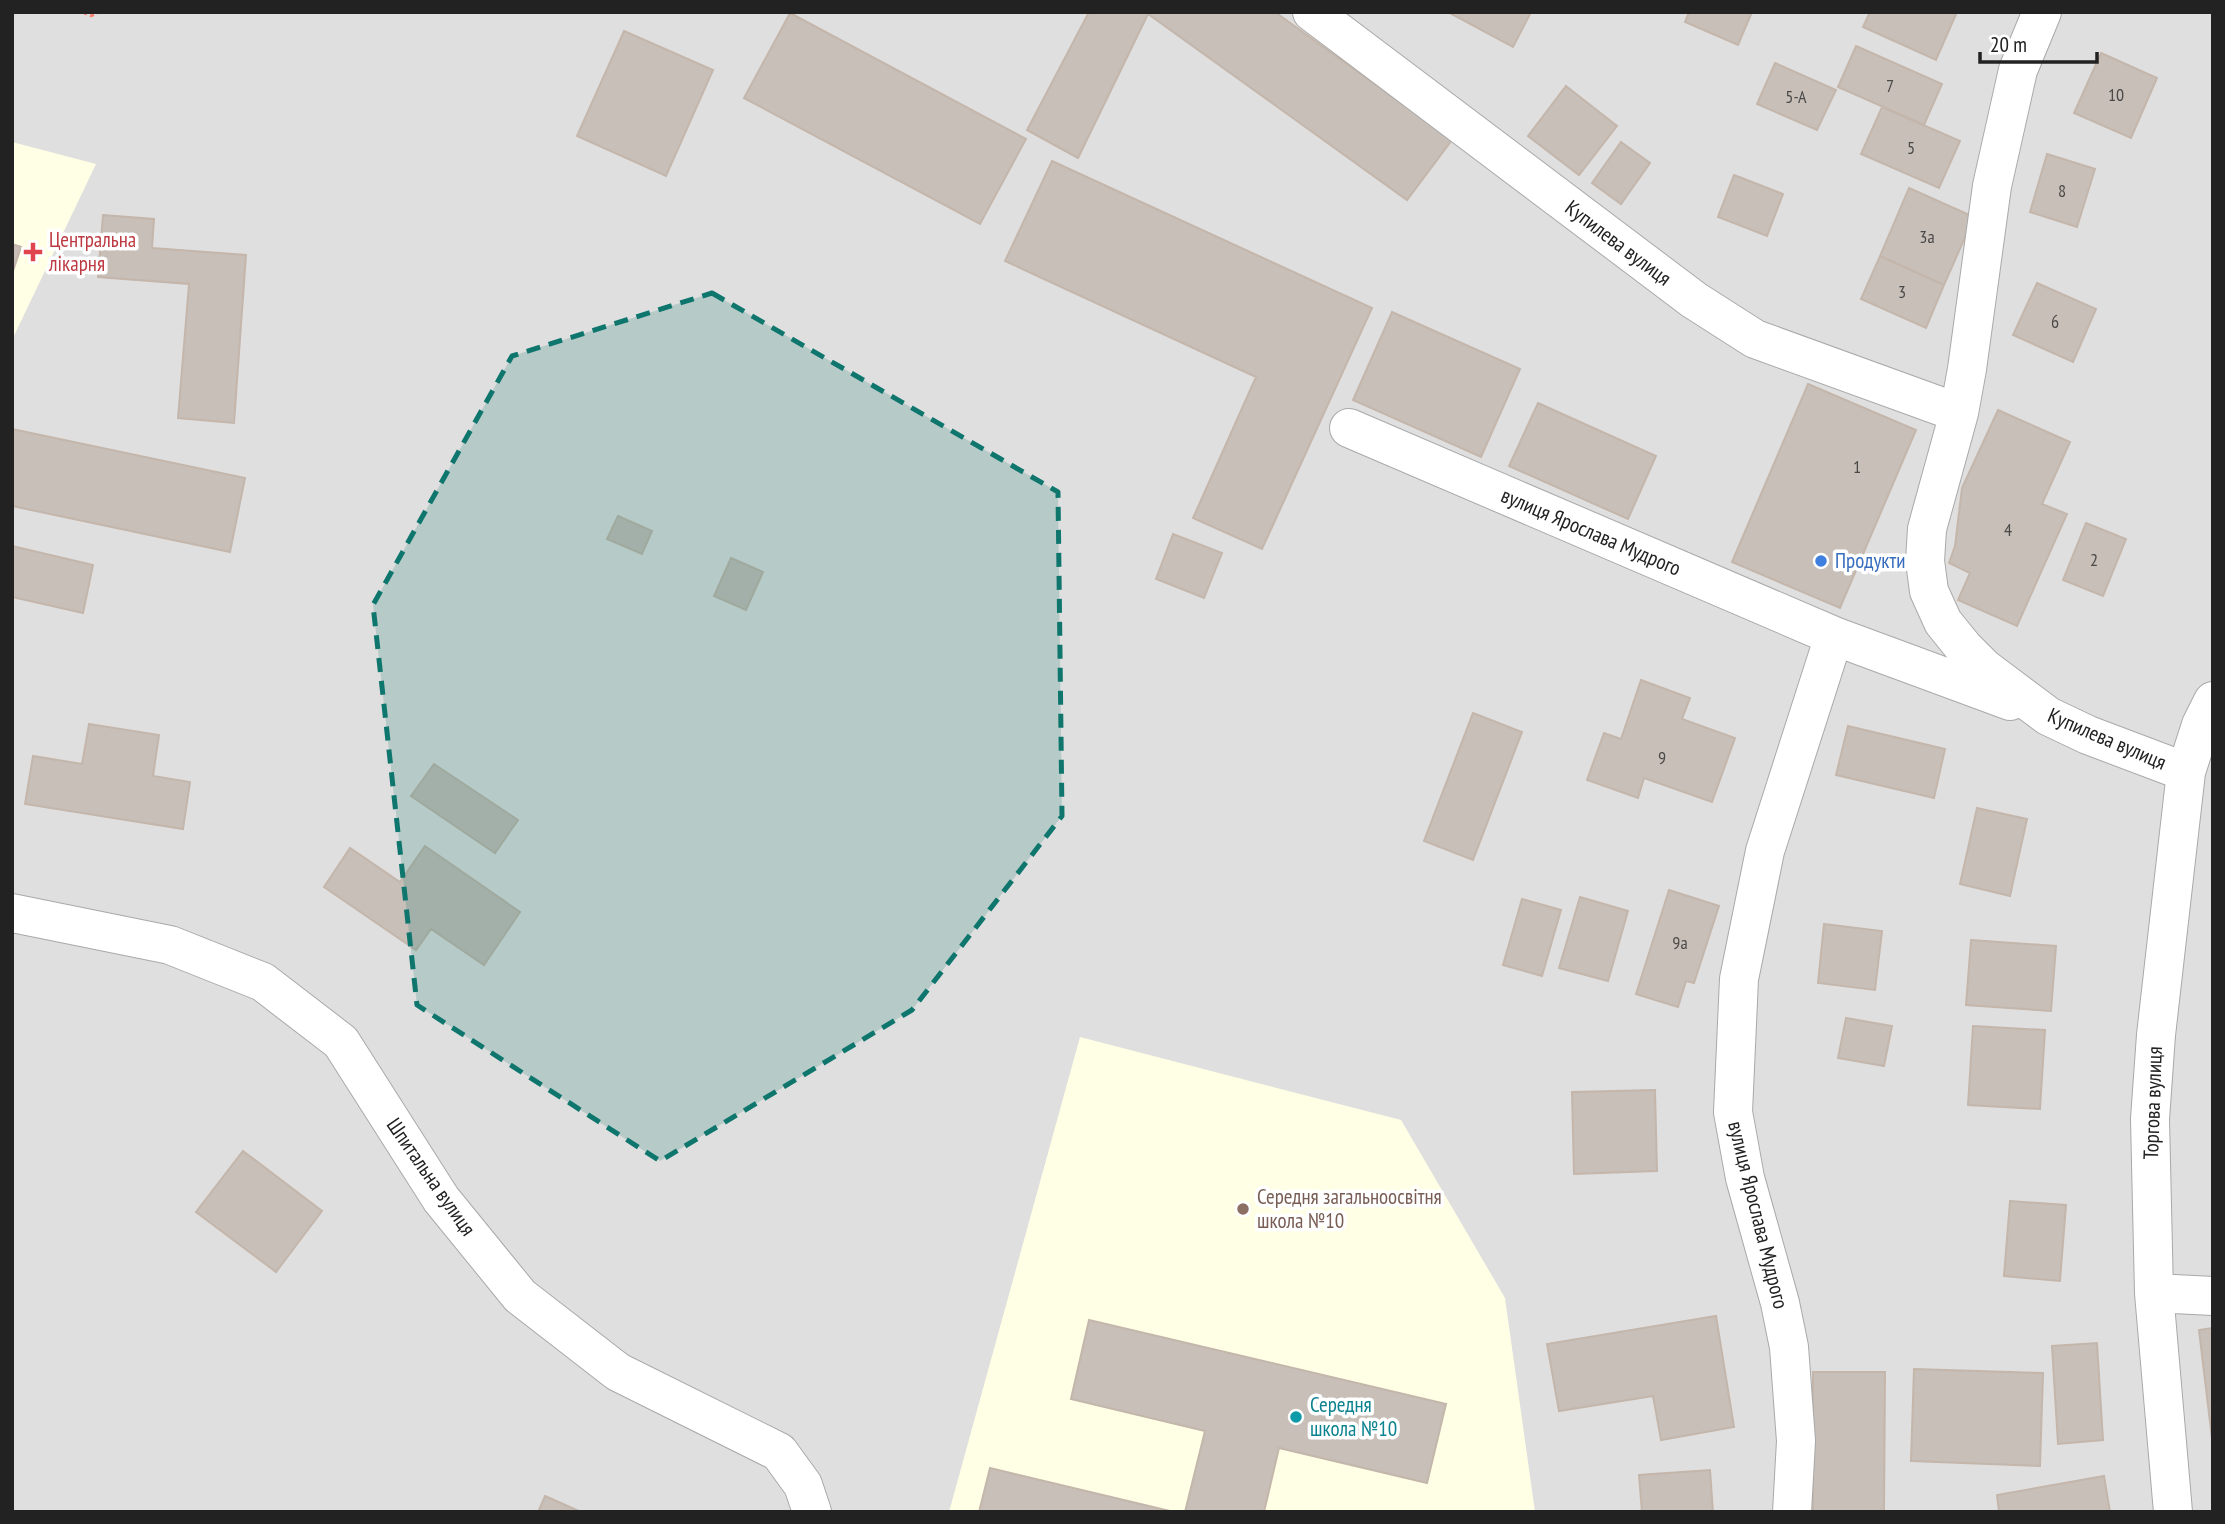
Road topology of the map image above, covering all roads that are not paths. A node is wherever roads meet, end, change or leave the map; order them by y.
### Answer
1 (1312, 12) edge
2 (2042, 12) edge
3 (1959, 413) junction
4 (1349, 428) dead end
5 (1834, 636) junction
6 (2213, 701) edge
7 (2048, 716) junction
8 (2186, 772) junction
9 (12, 913) edge
10 (2154, 1293) junction
11 (2213, 1296) edge
12 (812, 1512) edge
13 (1792, 1512) edge
14 (2173, 1512) edge

1 - 3 street, Купилева вулиця
2 - 3 street, Купилева вулиця
3 - 7 street, Купилева вулиця
4 - 5 street, вулиця Ярослава Мудрого
5 - 7 street, вулиця Ярослава Мудрого
5 - 13 street, вулиця Ярослава Мудрого
6 - 8 street, Торгова вулиця
7 - 8 street, Купилева вулиця
8 - 10 street, Торгова вулиця
9 - 12 street, Шпитальна вулиця
10 - 11 street
10 - 14 street, Торгова вулиця

